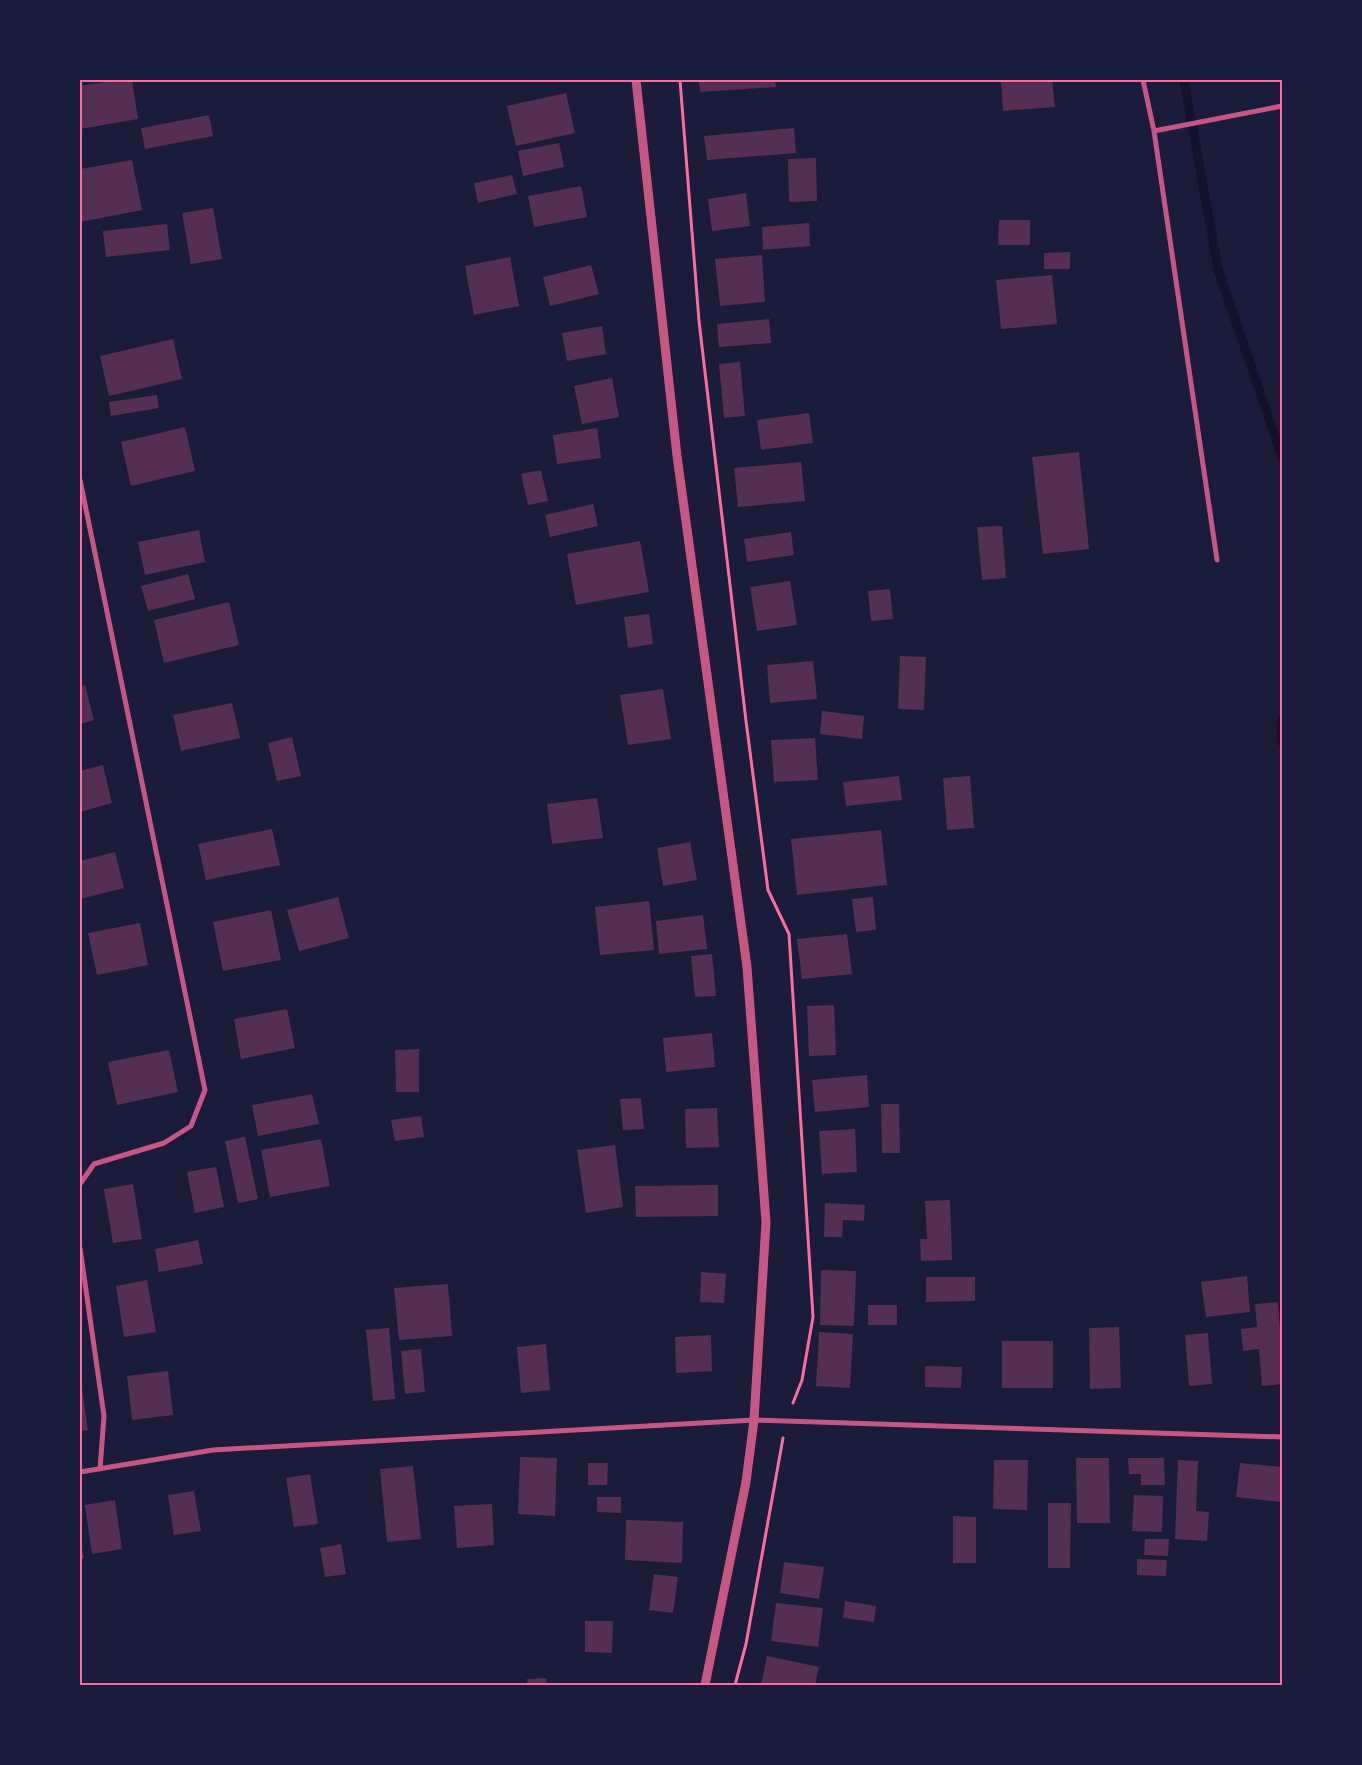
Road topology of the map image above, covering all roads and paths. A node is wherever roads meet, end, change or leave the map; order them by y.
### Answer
1 (636, 80) edge
2 (1143, 80) edge
3 (1282, 106) edge
4 (1154, 132) junction
5 (80, 480) edge
6 (1217, 560) dead end
7 (80, 1184) edge
8 (80, 1248) edge
9 (754, 1420) junction
10 (1282, 1437) edge
11 (100, 1469) junction
12 (80, 1472) edge
13 (705, 1685) edge

1 - 9 street
2 - 4 street
3 - 4 street
4 - 6 street
5 - 7 street
8 - 11 street
9 - 10 street
9 - 11 street
9 - 13 street
11 - 12 street

